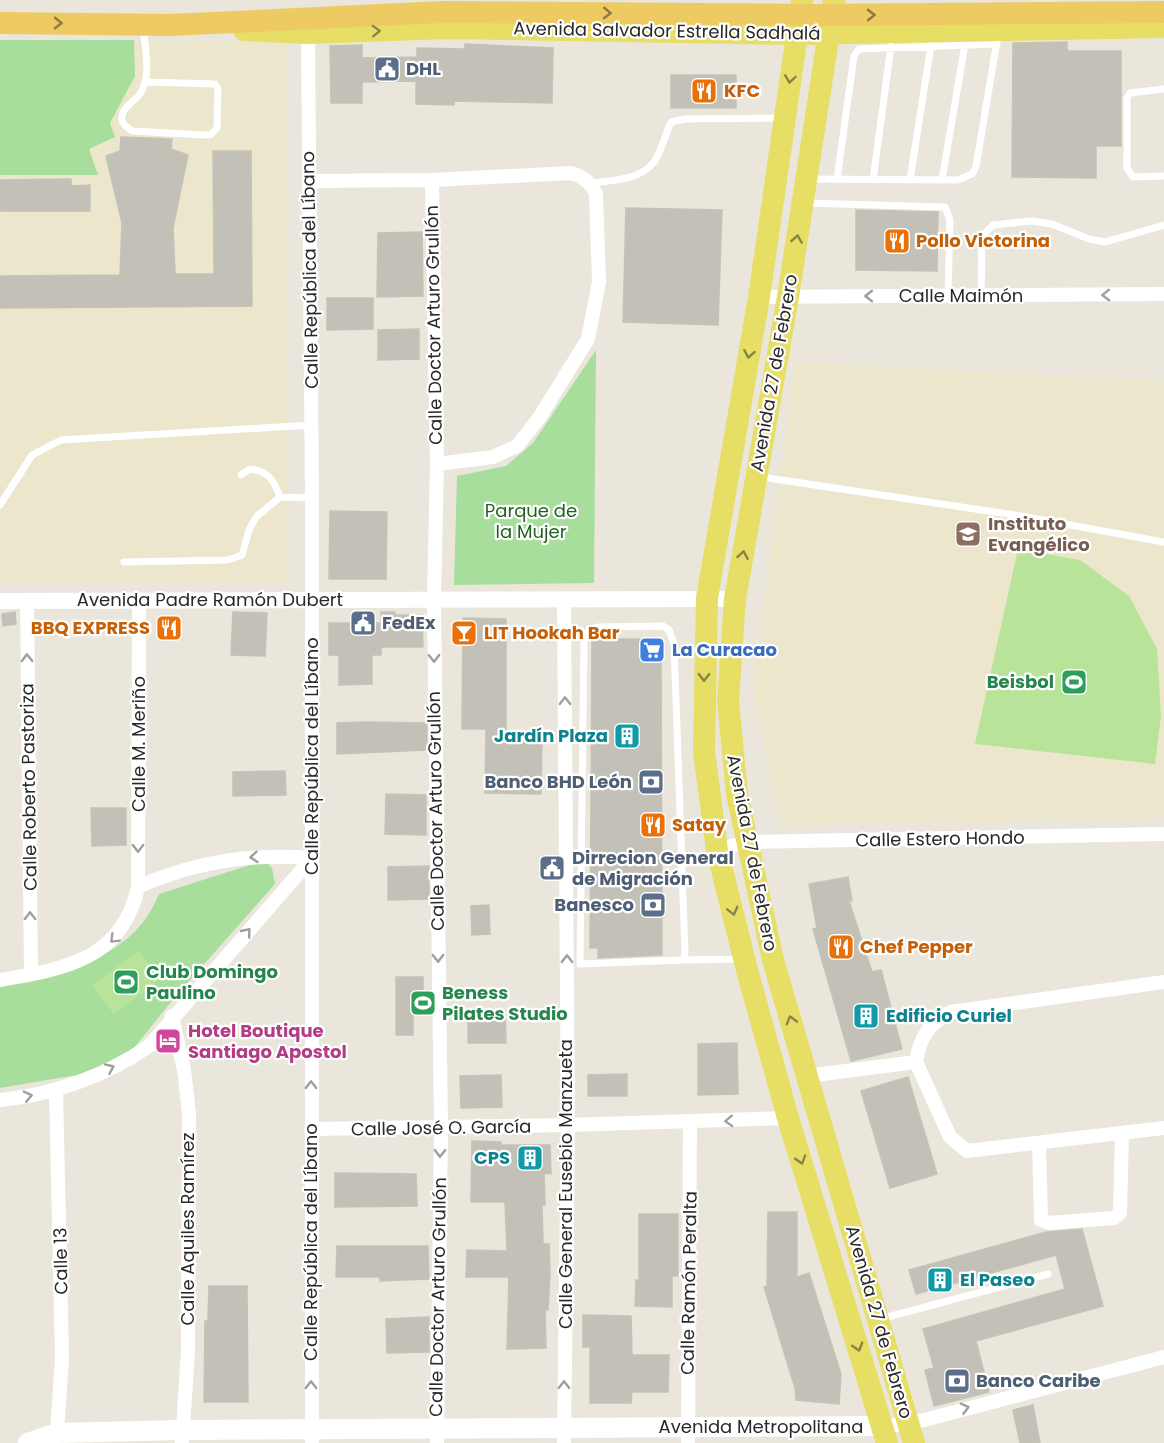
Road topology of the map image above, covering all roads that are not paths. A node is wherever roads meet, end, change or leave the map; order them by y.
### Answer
1 (802, 0) edge
2 (834, 0) edge
3 (1164, 12) edge
4 (0, 23) edge
5 (142, 25) junction
6 (170, 25) junction
7 (1164, 27) edge
8 (308, 33) junction
9 (829, 33) junction
10 (796, 34) junction
11 (998, 36) junction
12 (965, 44) junction
13 (931, 45) junction
14 (891, 46) junction
15 (146, 82) junction
16 (1164, 89) edge
17 (784, 118) junction
18 (1164, 176) edge
19 (806, 179) junction
20 (837, 179) junction
21 (432, 180) junction
22 (873, 180) junction
23 (910, 180) junction
24 (942, 180) junction
25 (309, 181) junction
26 (590, 183) junction
27 (803, 203) junction
28 (1164, 225) edge
29 (1164, 294) edge
30 (948, 296) junction
31 (981, 296) junction
32 (759, 297) junction
33 (788, 297) junction
34 (312, 425) junction
35 (436, 464) junction
36 (241, 475) dead end
37 (756, 477) junction
38 (280, 497) junction
39 (312, 498) junction
40 (0, 505) edge
41 (1164, 542) edge
42 (124, 562) dead end
43 (708, 598) junction
44 (735, 599) junction
45 (27, 600) junction
46 (139, 600) junction
47 (312, 600) junction
48 (434, 600) junction
49 (564, 600) junction
50 (0, 601) edge
51 (1164, 834) edge
52 (746, 842) junction
53 (717, 850) junction
54 (312, 858) junction
55 (138, 887) junction
56 (745, 959) junction
57 (683, 960) junction
58 (31, 974) junction
59 (0, 980) edge
60 (1164, 982) edge
61 (172, 1016) junction
62 (916, 1062) junction
63 (807, 1076) junction
64 (56, 1090) junction
65 (0, 1101) edge
66 (788, 1118) junction
67 (690, 1122) junction
68 (568, 1125) junction
69 (441, 1128) junction
70 (1164, 1128) edge
71 (311, 1129) junction
72 (1122, 1133) junction
73 (1039, 1144) junction
74 (1048, 1274) dead end
75 (877, 1320) junction
76 (1164, 1357) edge
77 (57, 1433) junction
78 (911, 1433) edge
79 (688, 1435) edge
80 (885, 1435) edge
81 (564, 1436) edge
82 (182, 1437) edge
83 (312, 1437) edge
84 (437, 1437) edge
85 (28, 1443) edge

1 - 10 main road, Avenida 27 de Febrero
2 - 9 main road, Avenida 27 de Febrero
6 -> 3 highway, Avenida Salvador Estrella Sadhalá
4 -> 5 highway, Avenida Salvador Estrella Sadhalá
5 - 6 highway, Avenida Salvador Estrella Sadhalá
5 - 15 lane
6 - 8 main road, Avenida Salvador Estrella Sadhalá
7 - 11 main road, Avenida Salvador Estrella Sadhalá
8 -> 10 main road, Avenida Salvador Estrella Sadhalá
8 - 25 street, Calle República del Líbano
9 - 10 main road, Avenida Salvador Estrella Sadhalá
9 - 11 main road, Avenida Salvador Estrella Sadhalá
9 - 19 main road, Avenida 27 de Febrero
10 -> 17 main road, Avenida 27 de Febrero
11 - 12 lane
11 - 24 lane
12 - 13 lane
12 - 24 lane
13 - 14 lane
13 - 23 lane
14 - 20 lane
14 - 22 lane
15 - 15 lane
16 - 18 lane
17 - 26 lane
17 - 32 main road, Avenida 27 de Febrero
19 - 20 lane
19 - 27 main road, Avenida 27 de Febrero
20 - 22 lane
21 - 25 street
21 - 26 street
21 - 35 street, Calle Doctor Arturo Grullón
22 - 23 lane
23 - 24 lane
25 - 34 street, Calle República del Líbano
26 - 35 street
27 - 30 lane
33 -> 27 main road, Avenida 27 de Febrero
28 - 31 lane
29 -> 31 street, Calle Maimón
30 - 31 street, Calle Maimón
30 -> 33 street, Calle Maimón
32 - 33 street, Calle Maimón
32 -> 43 main road, Avenida 27 de Febrero
33 - 37 main road, Avenida 27 de Febrero
34 - 39 street, Calle República del Líbano
34 - 40 lane
35 - 48 street, Calle Doctor Arturo Grullón
36 - 38 lane
37 - 41 lane
44 -> 37 main road, Avenida 27 de Febrero
38 - 39 lane
38 - 42 lane
39 - 47 street, Calle República del Líbano
43 - 44 street, Avenida Padre Ramón Dubert
43 - 49 street, Avenida Padre Ramón Dubert
43 -> 53 main road, Avenida 27 de Febrero
44 - 52 main road, Avenida 27 de Febrero
45 - 46 street, Avenida Padre Ramón Dubert
45 - 50 street, Avenida Padre Ramón Dubert
58 -> 45 street, Calle Roberto Pastoriza
46 - 47 street, Avenida Padre Ramón Dubert
46 -> 55 street, Calle M. Meriño
47 - 48 street, Avenida Padre Ramón Dubert
47 - 54 street, Calle República del Líbano
48 - 49 street, Avenida Padre Ramón Dubert
48 -> 69 street, Calle Doctor Arturo Grullón
68 -> 49 street, Calle General Eusebio Manzueta
51 - 52 street, Calle Estero Hondo
52 - 53 street, Calle Estero Hondo
63 -> 52 main road, Avenida 27 de Febrero
53 -> 56 main road, Avenida 27 de Febrero
54 -> 55 street
61 -> 54 street
71 -> 54 street, Calle República del Líbano
55 -> 58 street, Calle M. Meriño
56 - 57 lane
56 - 66 main road, Avenida 27 de Febrero
57 - 57 lane
58 - 59 street, Calle M. Meriño
60 - 62 street
64 -> 61 street
61 - 82 street, Calle Aquiles Ramírez
62 - 63 street
62 - 73 street
63 - 75 main road, Avenida 27 de Febrero
65 -> 64 street
64 - 77 street, Calle 13
66 -> 67 street, Calle José O. García
66 -> 80 main road, Avenida 27 de Febrero
67 - 68 street, Calle José O. García
67 - 79 street, Calle Ramón Peralta
68 - 69 street, Calle José O. García
81 -> 68 street, Calle General Eusebio Manzueta
69 - 71 street, Calle José O. García
69 -> 84 street, Calle Doctor Arturo Grullón
70 - 72 street
83 -> 71 street, Calle República del Líbano
72 - 73 street
72 - 73 street
74 - 75 lane
75 - 78 main road, Avenida 27 de Febrero
78 -> 76 street
77 - 82 main road, Avenida Metropolitana
77 - 85 main road, Avenida Metropolitana
78 - 80 street
79 - 80 main road, Avenida Metropolitana
79 - 81 main road, Avenida Metropolitana
81 - 84 main road, Avenida Metropolitana
82 - 83 main road, Avenida Metropolitana
83 - 84 main road, Avenida Metropolitana

